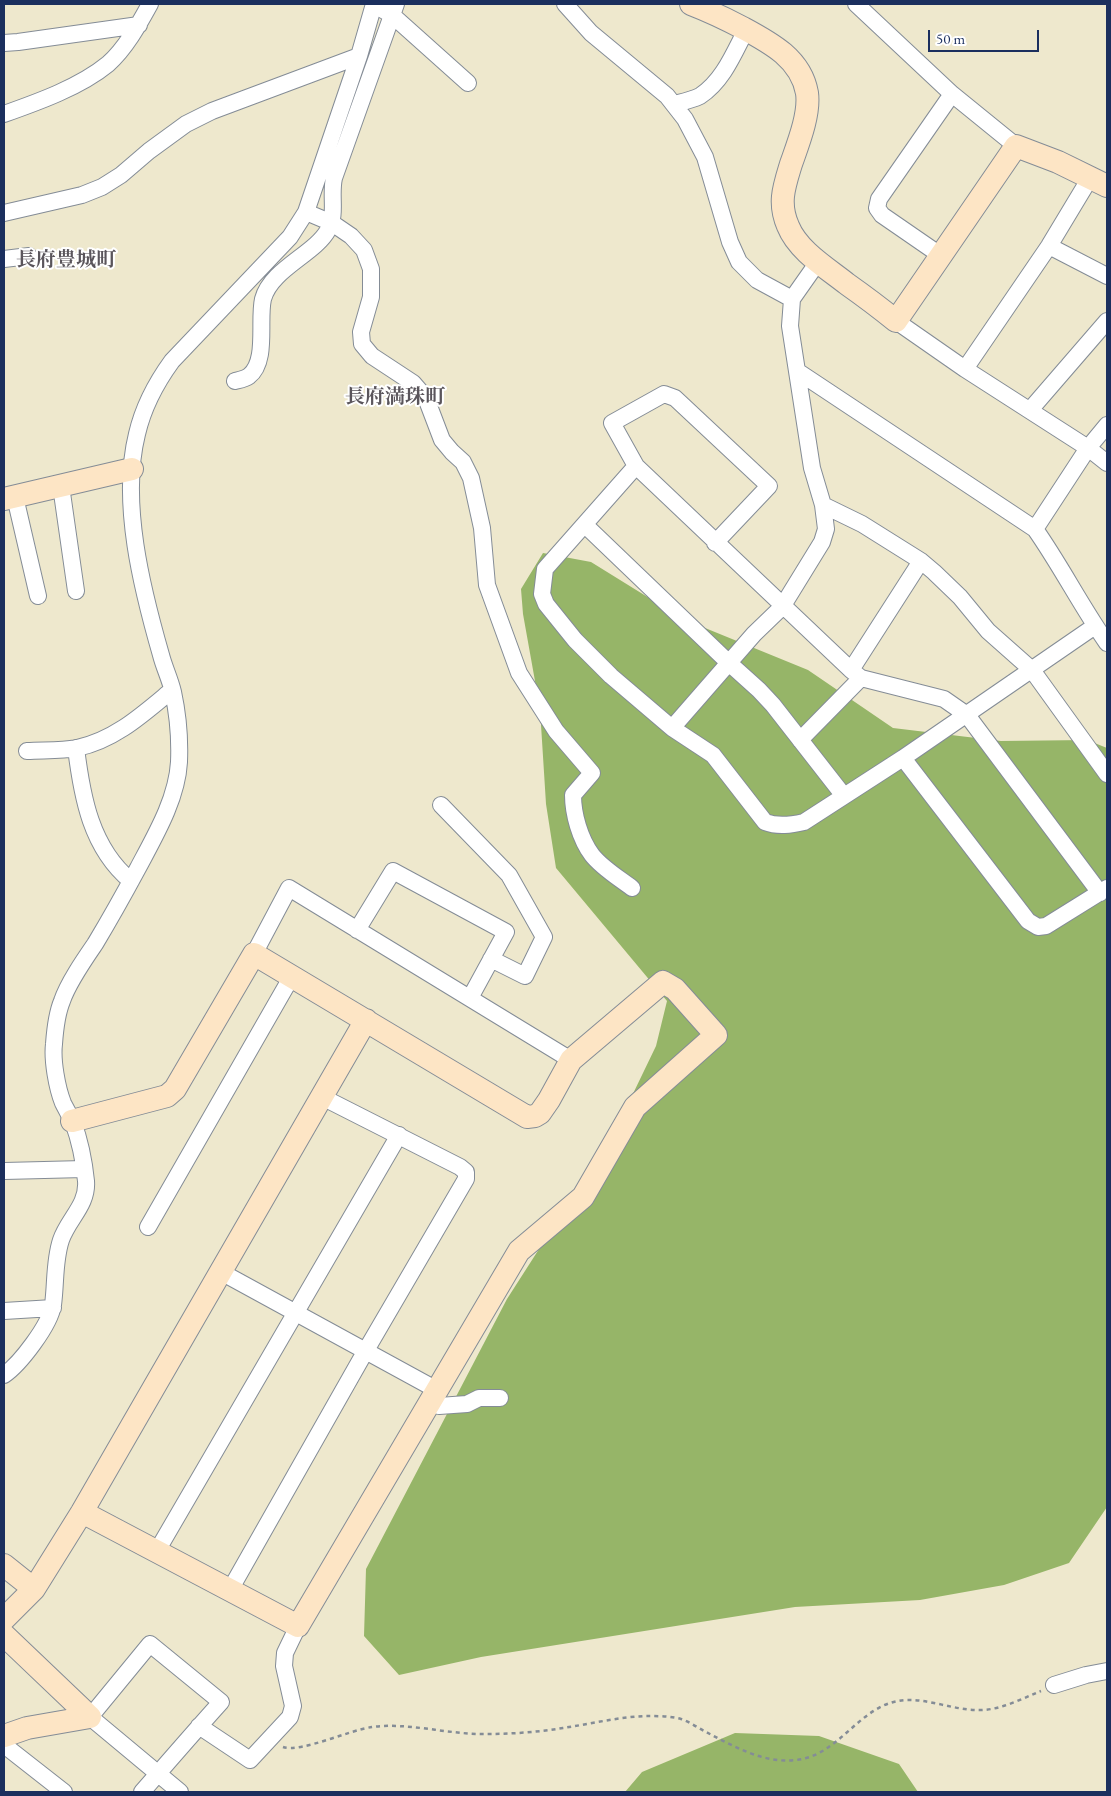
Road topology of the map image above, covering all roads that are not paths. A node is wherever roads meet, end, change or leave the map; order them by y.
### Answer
1 (150, 4) edge
2 (564, 4) edge
3 (692, 4) edge
4 (856, 4) edge
5 (374, 5) edge
6 (394, 9) edge
7 (139, 25) junction
8 (746, 30) junction
9 (4, 43) edge
10 (359, 56) junction
11 (468, 84) dead end
12 (952, 94) junction
13 (674, 104) junction
14 (4, 114) edge
15 (1016, 146) junction
16 (1099, 182) edge
17 (306, 212) junction
18 (4, 213) edge
19 (332, 223) junction
20 (1049, 246) junction
21 (940, 255) junction
22 (29, 256) dead end
23 (4, 260) edge
24 (818, 262) junction
25 (1107, 276) edge
26 (792, 299) junction
27 (896, 321) junction
28 (1107, 321) edge
29 (965, 369) junction
30 (796, 371) junction
31 (235, 381) dead end
32 (1030, 410) junction
33 (1107, 425) edge
34 (1088, 448) junction
35 (1107, 463) edge
36 (636, 466) junction
37 (132, 469) junction
38 (61, 486) junction
39 (10, 498) edge
40 (823, 505) junction
41 (585, 525) junction
42 (1035, 530) junction
43 (715, 543) junction
44 (921, 561) junction
45 (76, 591) dead end
46 (38, 596) dead end
47 (782, 606) junction
48 (1095, 626) junction
49 (1107, 643) edge
50 (729, 663) junction
51 (1032, 670) junction
52 (856, 674) junction
53 (172, 690) junction
54 (967, 715) junction
55 (672, 728) junction
56 (800, 740) junction
57 (76, 748) junction
58 (27, 751) dead end
59 (903, 758) junction
60 (1107, 774) edge
61 (844, 796) junction
62 (441, 805) dead end
63 (131, 881) junction
64 (632, 888) dead end
65 (1103, 890) edge
66 (357, 930) junction
67 (254, 954) junction
68 (491, 959) junction
69 (292, 976) junction
70 (470, 998) junction
71 (366, 1020) junction
72 (571, 1060) junction
73 (322, 1097) junction
74 (72, 1120) junction
75 (399, 1135) junction
76 (84, 1169) junction
77 (4, 1170) edge
78 (148, 1227) dead end
79 (221, 1272) junction
80 (53, 1308) junction
81 (4, 1310) edge
82 (296, 1313) junction
83 (365, 1352) junction
84 (4, 1376) edge
85 (433, 1397) junction
86 (500, 1398) dead end
87 (82, 1512) junction
88 (157, 1551) junction
89 (4, 1565) edge
90 (34, 1589) junction
91 (230, 1590) junction
92 (4, 1620) edge
93 (298, 1626) junction
94 (4, 1635) edge
95 (1107, 1671) edge
96 (1054, 1685) road end
97 (90, 1716) junction
98 (200, 1726) junction
99 (4, 1736) edge
100 (4, 1745) edge
101 (158, 1773) junction
102 (64, 1792) edge
103 (142, 1792) edge
104 (180, 1792) edge

1 - 7 street
2 - 13 street
3 - 8 street
4 - 12 street
5 - 6 street
5 - 10 street
6 - 11 street
6 - 19 street
7 - 9 street
7 - 14 street
8 - 13 street
8 - 24 street
10 - 17 street
10 - 18 street
12 - 15 street
12 - 21 street
13 - 26 street
15 - 16 street
15 - 21 street
16 - 20 street
17 - 19 street
17 - 37 street
19 - 31 street
19 - 64 street
20 - 25 street
20 - 29 street
21 - 27 street
22 - 23 street
24 - 26 street
24 - 27 street
26 - 30 street
27 - 29 street
28 - 32 street
29 - 32 street
30 - 40 street
30 - 42 street
32 - 34 street
33 - 34 street
34 - 35 street
34 - 42 street
36 - 41 street
36 - 43 street
36 - 43 street
37 - 38 street
37 - 53 street
38 - 39 street
38 - 45 street
39 - 46 street
40 - 44 street
40 - 47 street
41 - 50 street
41 - 55 street
42 - 48 street
43 - 47 street
44 - 51 street
44 - 52 street
47 - 50 street
47 - 52 street
48 - 49 street
48 - 51 street
50 - 55 street
50 - 56 street
51 - 54 street
51 - 60 street
52 - 54 street
52 - 56 street
53 - 57 street
53 - 63 street
54 - 59 street
54 - 65 street
55 - 61 street
56 - 61 street
57 - 58 street
57 - 63 street
59 - 61 street
59 - 65 street
62 - 68 street
63 - 74 street
66 - 67 street
66 - 68 street
66 - 70 street
67 - 69 street
67 - 74 street
68 - 70 street
69 - 71 street
69 - 78 street
70 - 72 street
71 - 72 street
71 - 73 street
72 - 85 street
73 - 75 street
73 - 79 street
74 - 76 street
75 - 82 street
75 - 83 street
76 - 77 street
76 - 80 street
79 - 82 street
79 - 87 street
80 - 81 street
80 - 84 street
82 - 83 street
82 - 88 street
83 - 85 street
83 - 91 street
85 - 86 street
85 - 93 street
87 - 88 street
87 - 90 street
88 - 91 street
89 - 90 street
90 - 92 street
91 - 93 street
93 - 98 street
94 - 97 street
95 - 96 street
97 - 98 street
97 - 99 street
97 - 101 street
98 - 101 street
100 - 102 street
101 - 103 street
101 - 104 street

